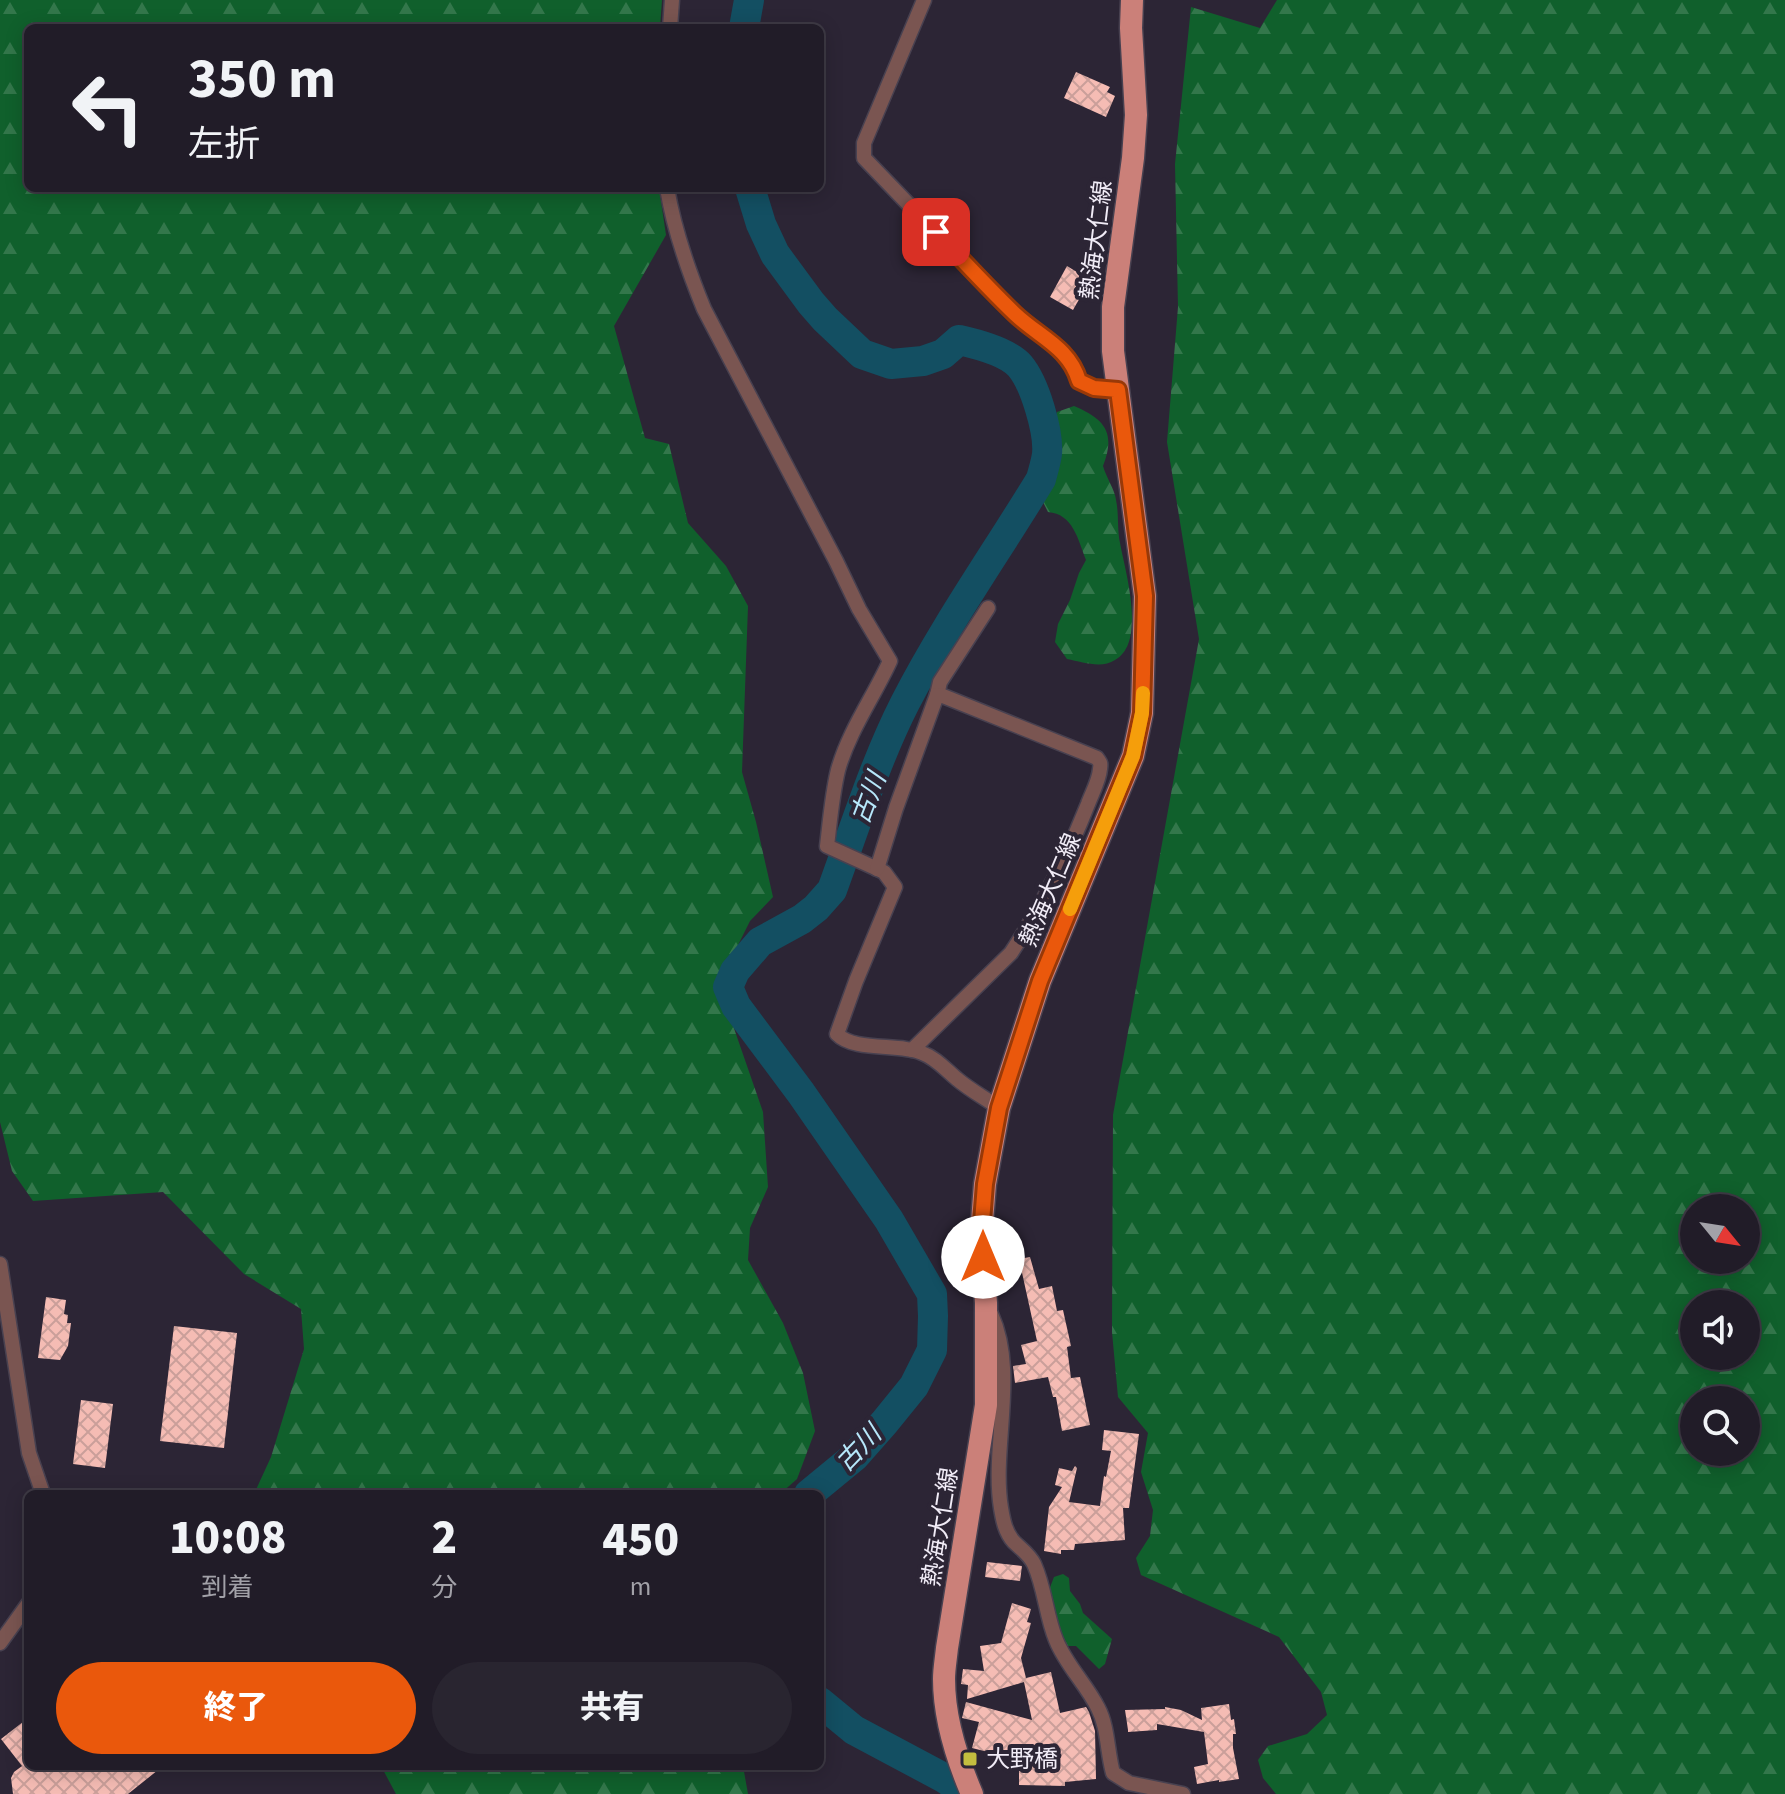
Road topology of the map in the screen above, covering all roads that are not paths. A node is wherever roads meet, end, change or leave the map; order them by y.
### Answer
1 (672, 0) edge
2 (924, 0) edge
3 (1132, 0) edge
4 (670, 24) edge
5 (668, 192) edge
6 (1118, 390) junction
7 (988, 608) dead end
8 (937, 695) junction
9 (872, 867) junction
10 (912, 1050) junction
11 (999, 1108) junction
12 (0, 1264) edge
13 (986, 1303) junction
14 (42, 1490) edge
15 (24, 1610) edge
16 (0, 1643) edge
17 (972, 1794) edge
18 (1183, 1794) edge

1 - 4 street
2 - 6 street
3 - 6 main road, 熱海大仁線
5 - 9 street
6 - 11 main road, 熱海大仁線
7 - 8 street
8 - 9 street
8 - 10 street
9 - 10 street
10 - 11 street
11 - 13 main road, 熱海大仁線
12 - 14 street
13 - 17 main road, 熱海大仁線
13 - 18 street
15 - 16 street

